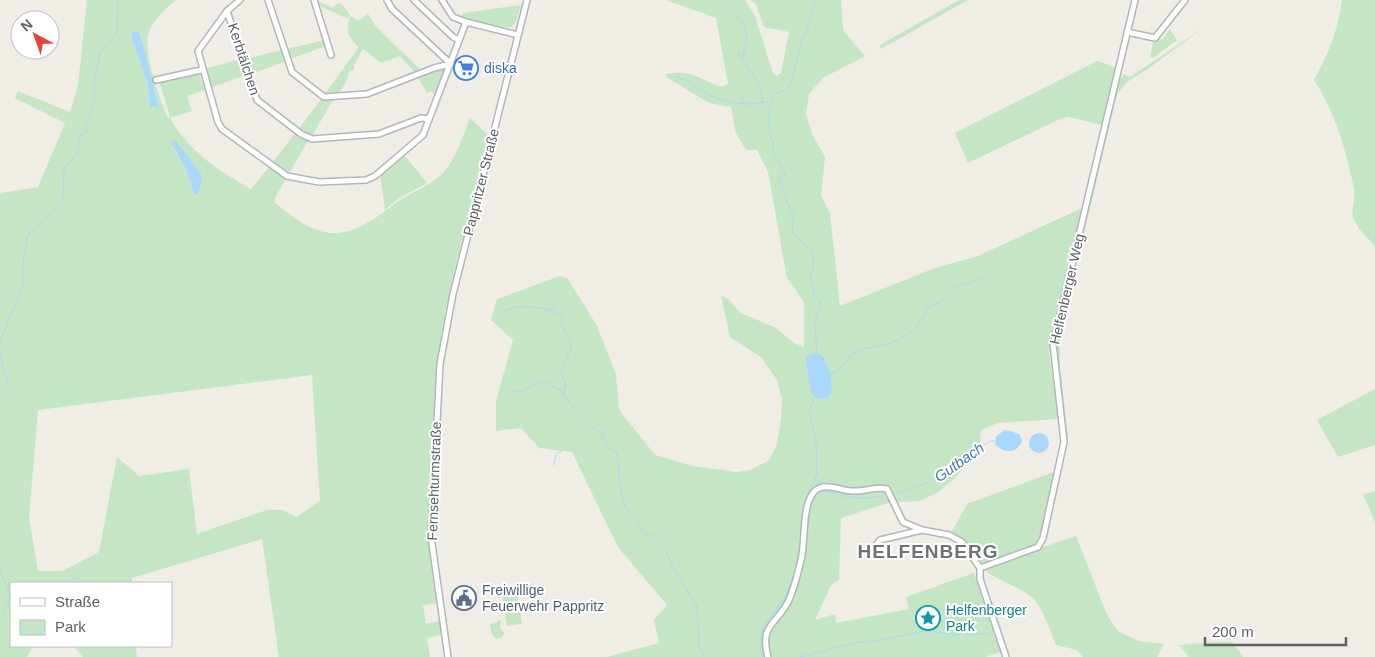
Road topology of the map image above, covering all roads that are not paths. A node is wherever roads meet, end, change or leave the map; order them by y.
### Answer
1 (240, 0) edge
2 (268, 0) edge
3 (314, 0) edge
4 (387, 0) edge
5 (414, 0) edge
6 (442, 0) edge
7 (527, 0) edge
8 (1134, 0) edge
9 (1184, 0) edge
10 (227, 10) junction
11 (466, 22) junction
12 (1127, 32) junction
13 (518, 35) junction
14 (459, 40) junction
15 (331, 54) dead end
16 (451, 64) junction
17 (201, 70) junction
18 (156, 80) dead end
19 (429, 119) junction
20 (440, 364) joint
21 (903, 522) junction
22 (922, 530) junction
23 (899, 534) junction
24 (876, 545) dead end
25 (980, 568) junction
26 (448, 657) edge
27 (768, 657) edge
28 (1006, 657) edge

1 - 10 street
2 - 16 street
3 - 15 street
4 - 16 street
5 - 14 street
6 - 11 street
7 - 13 street, Pappritzer Straße
8 - 12 street, Helfenberger Weg
9 - 12 street
10 - 17 street
10 - 19 street, Kerbtälchen
11 - 13 street
11 - 14 street
12 - 25 street, Helfenberger Weg
13 - 20 street, Pappritzer Straße
14 - 16 street
16 - 19 street
17 - 18 street
17 - 19 street
20 - 26 street, Fernsehturmstraße
21 - 22 street
21 - 23 street
21 - 27 street
22 - 23 street
22 - 25 street
23 - 24 street
25 - 28 street

